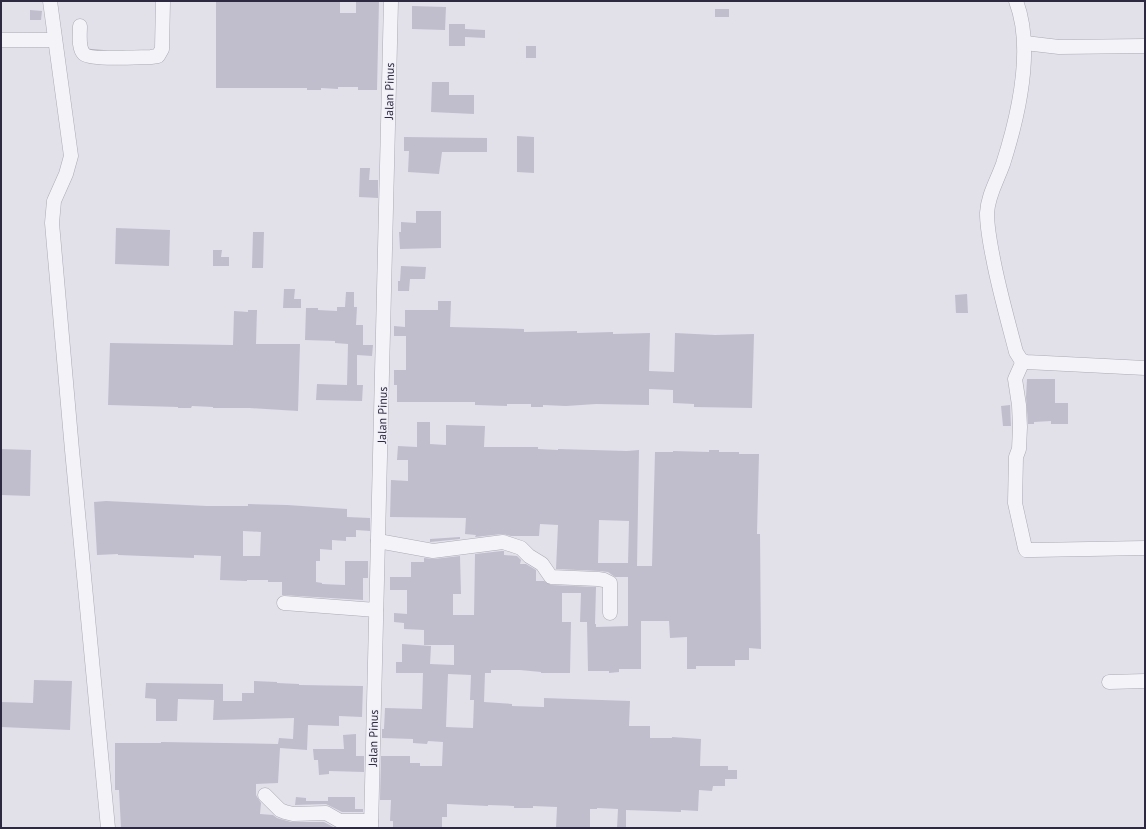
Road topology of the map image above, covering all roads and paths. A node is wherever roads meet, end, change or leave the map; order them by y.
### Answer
1 (50, 1) edge
2 (163, 1) edge
3 (392, 1) edge
4 (1016, 1) edge
5 (80, 26) dead end
6 (1, 40) edge
7 (55, 40) junction
8 (1025, 43) junction
9 (1145, 46) edge
10 (1023, 362) junction
11 (1145, 368) edge
12 (378, 541) junction
13 (1145, 548) edge
14 (284, 603) dead end
15 (376, 610) junction
16 (610, 613) dead end
17 (1109, 682) dead end
18 (1145, 682) edge
19 (265, 795) dead end
20 (371, 824) edge
21 (108, 828) edge

1 - 7 street
2 - 5 street
3 - 12 street, Jalan Pinus
4 - 8 street
6 - 7 street
7 - 21 street
8 - 9 street
8 - 10 street
10 - 11 street
10 - 13 street
12 - 15 street, Jalan Pinus
12 - 16 street
14 - 15 street
15 - 20 street, Jalan Pinus
17 - 18 street
19 - 20 street

